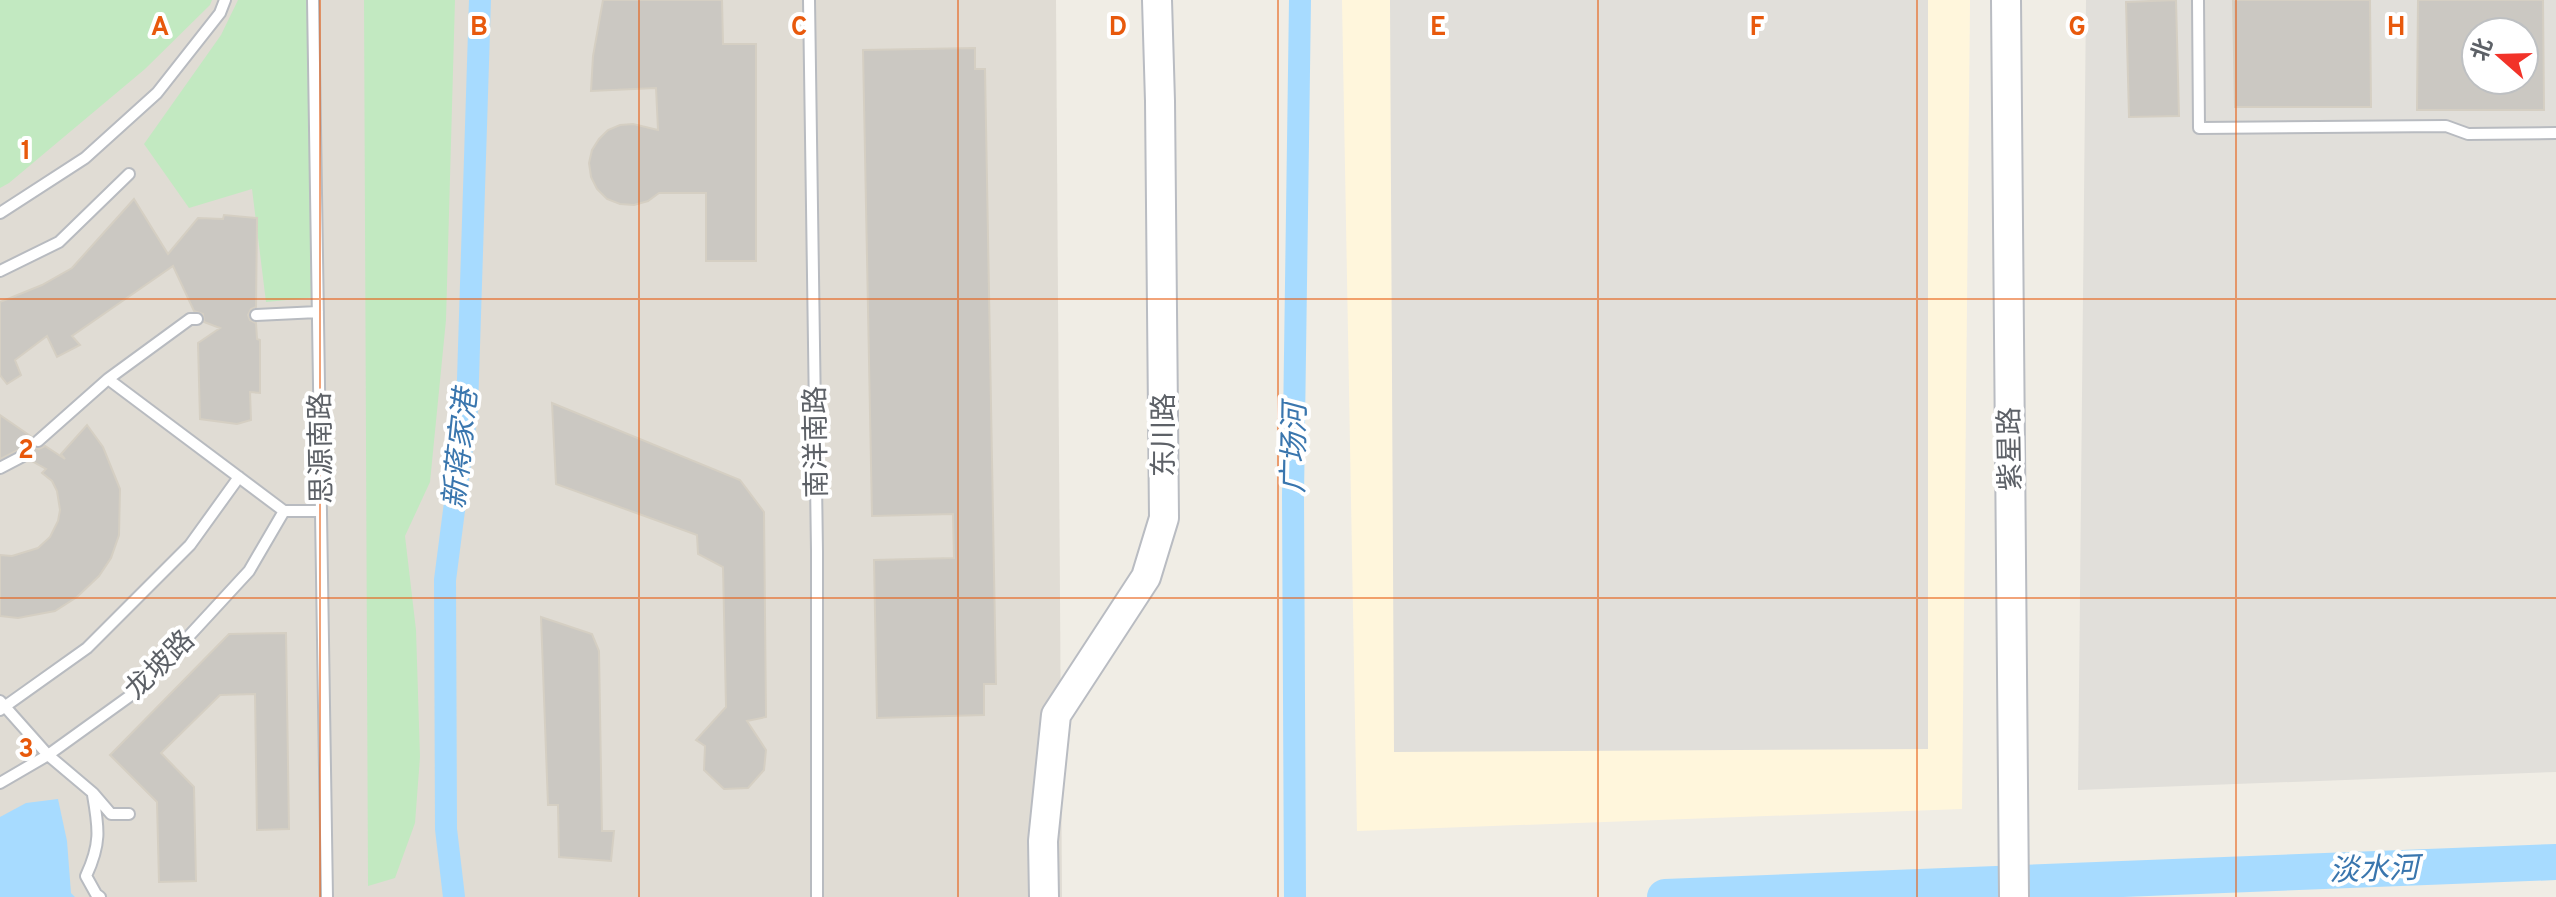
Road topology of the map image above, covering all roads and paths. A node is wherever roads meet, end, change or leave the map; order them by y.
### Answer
1 (225, 0) edge
2 (313, 0) edge
3 (809, 0) edge
4 (1157, 0) edge
5 (2006, 0) edge
6 (2198, 0) edge
7 (2556, 133) edge
8 (129, 174) dead end
9 (0, 213) edge
10 (0, 271) edge
11 (318, 312) junction
12 (256, 315) dead end
13 (197, 319) dead end
14 (108, 379) junction
15 (38, 441) dead end
16 (23, 456) dead end
17 (0, 468) edge
18 (239, 477) junction
19 (284, 511) junction
20 (321, 511) junction
21 (2, 706) edge
22 (48, 755) junction
23 (0, 783) edge
24 (93, 793) junction
25 (129, 814) dead end
26 (100, 897) edge
27 (327, 897) edge
28 (817, 897) edge
29 (1044, 897) edge
30 (2014, 897) edge

1 - 9 lane
2 - 11 lane, 思源南路
3 - 28 lane, 南洋南路
4 - 29 main road, 东川路
5 - 30 main road, 紫星路
6 - 7 lane
8 - 10 lane
11 - 12 lane
11 - 20 lane, 思源南路
13 - 14 lane
14 - 15 lane
14 - 18 lane
16 - 17 lane
18 - 19 lane
18 - 21 lane
19 - 20 lane
19 - 22 lane, 龙坡路
20 - 27 lane, 思源南路
21 - 22 lane
22 - 23 lane, 龙坡路
22 - 24 lane
24 - 25 lane
24 - 26 lane

